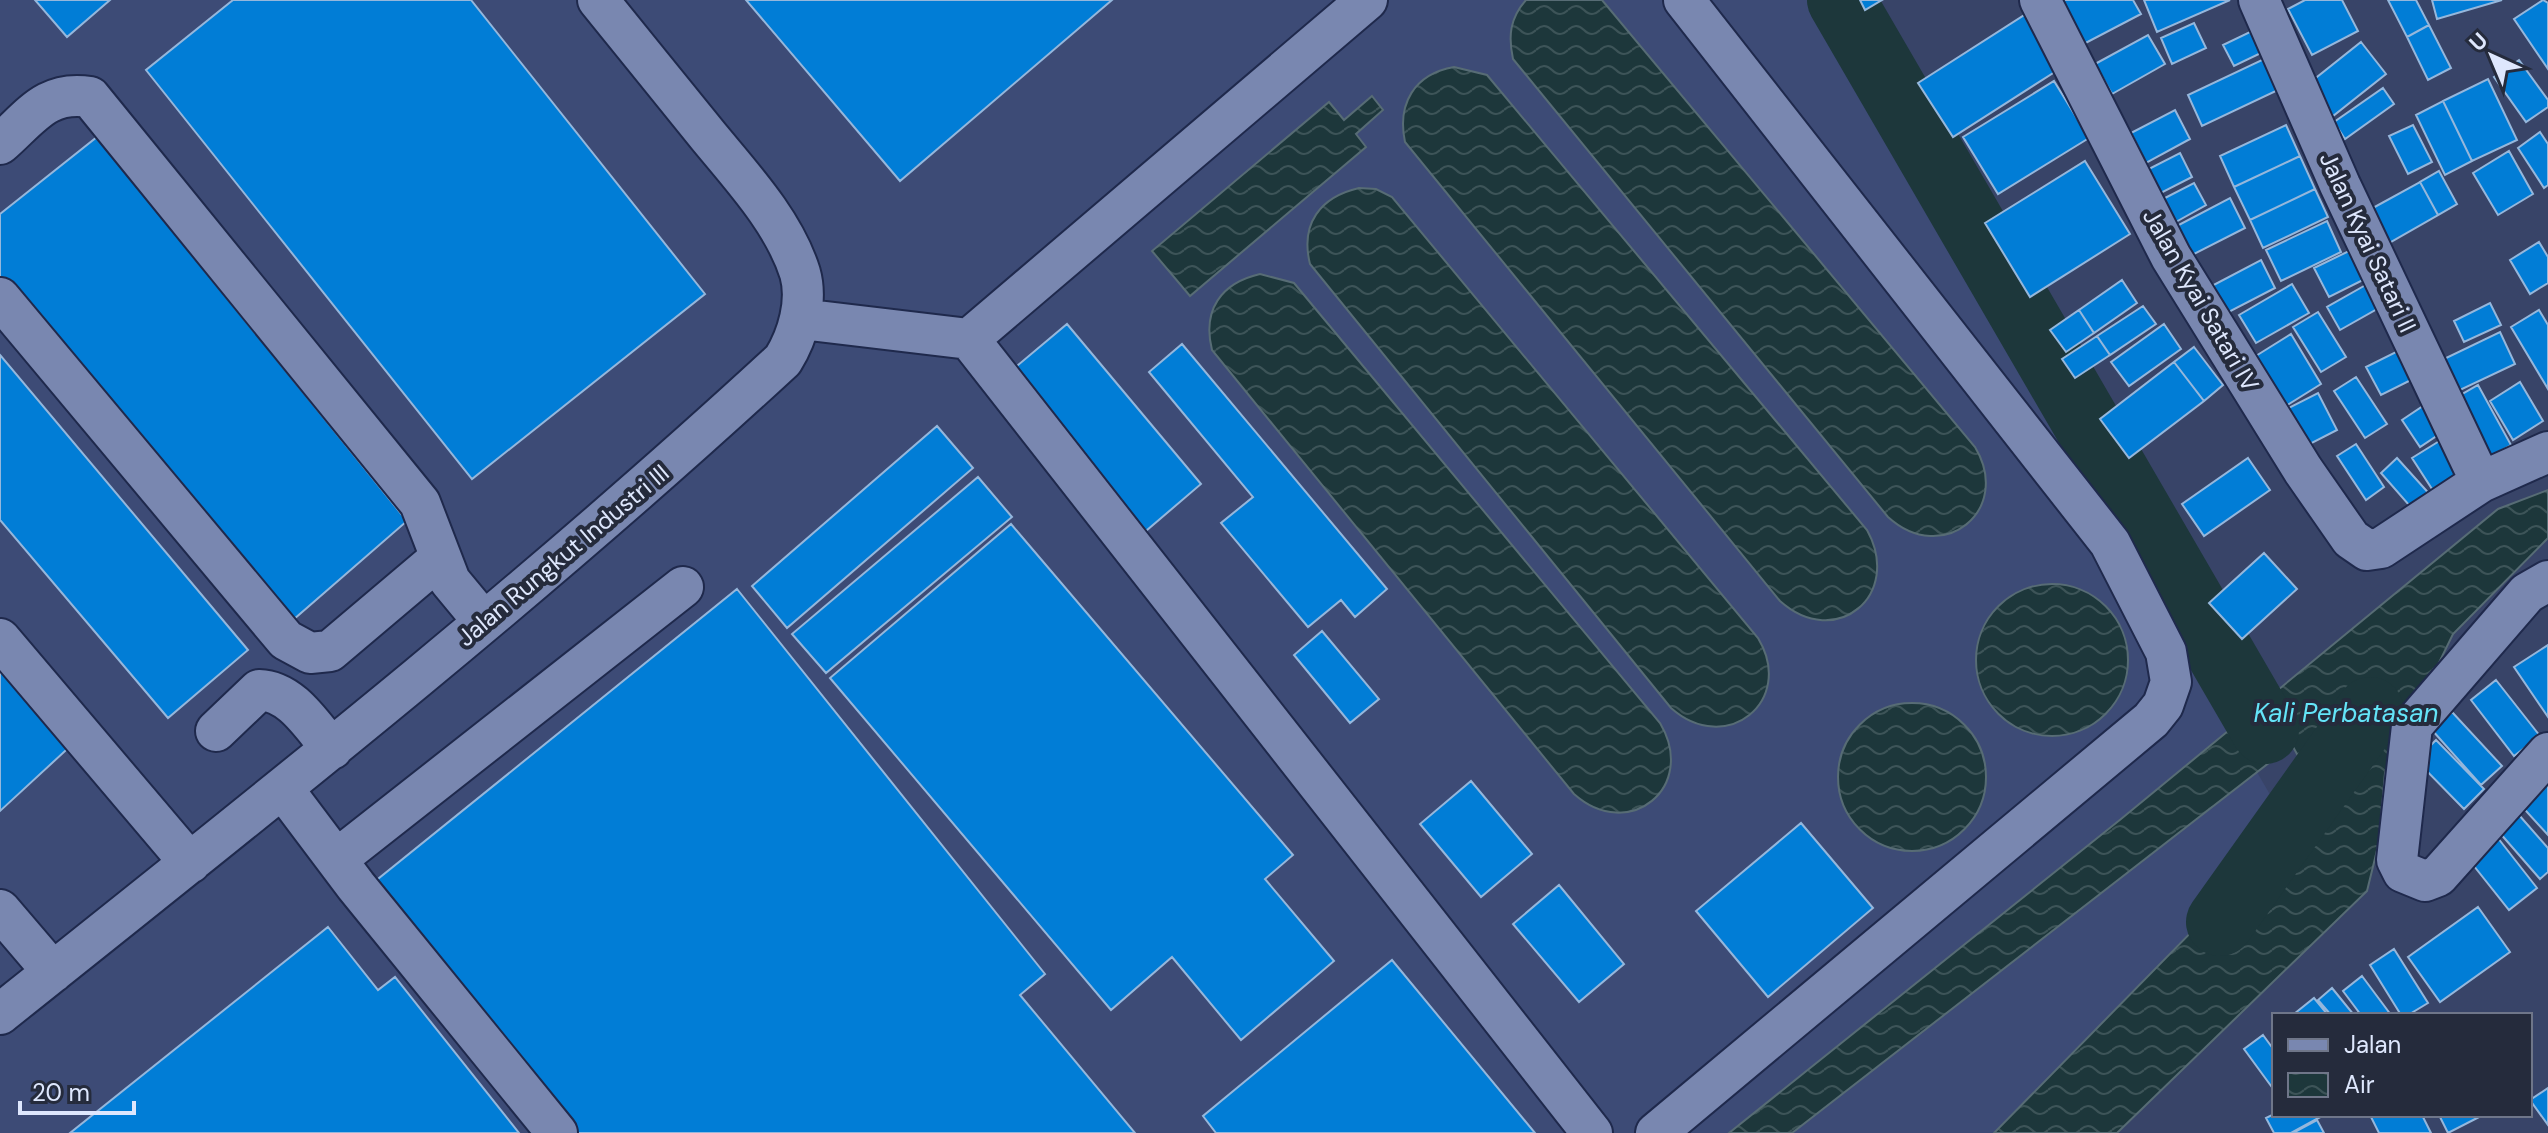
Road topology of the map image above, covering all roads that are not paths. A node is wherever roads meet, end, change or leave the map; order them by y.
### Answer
1 (598, 0) edge
2 (1367, 0) edge
3 (1684, 0) edge
4 (2040, 0) edge
5 (2260, 0) edge
6 (0, 144) edge
7 (0, 298) edge
8 (801, 319) junction
9 (969, 339) junction
10 (2548, 452) edge
11 (2481, 482) junction
12 (440, 558) junction
13 (2548, 581) edge
14 (683, 587) dead end
15 (484, 622) junction
16 (0, 639) edge
17 (216, 731) dead end
18 (332, 749) junction
19 (2548, 753) edge
20 (283, 789) junction
21 (337, 859) junction
22 (190, 863) junction
23 (0, 910) edge
24 (53, 972) junction
25 (0, 1014) edge
26 (557, 1133) edge
27 (1592, 1133) edge
28 (1656, 1133) edge

1 - 8 street, Jalan Rungkut Industri III
2 - 9 street
3 - 28 street
4 - 11 street, Jalan Kyai Satari IV
5 - 11 street, Jalan Kyai Satari II
6 - 12 street
7 - 12 street
8 - 9 street
8 - 15 street, Jalan Rungkut Industri III
9 - 27 street
10 - 11 street
12 - 15 street
13 - 19 street
14 - 21 street
15 - 18 street, Jalan Rungkut Industri III
16 - 22 street
17 - 18 street
18 - 20 street, Jalan Rungkut Industri III
20 - 21 street
20 - 22 street, Jalan Rungkut Industri III
21 - 26 street
22 - 24 street, Jalan Rungkut Industri III
23 - 24 street
24 - 25 street, Jalan Rungkut Industri III

